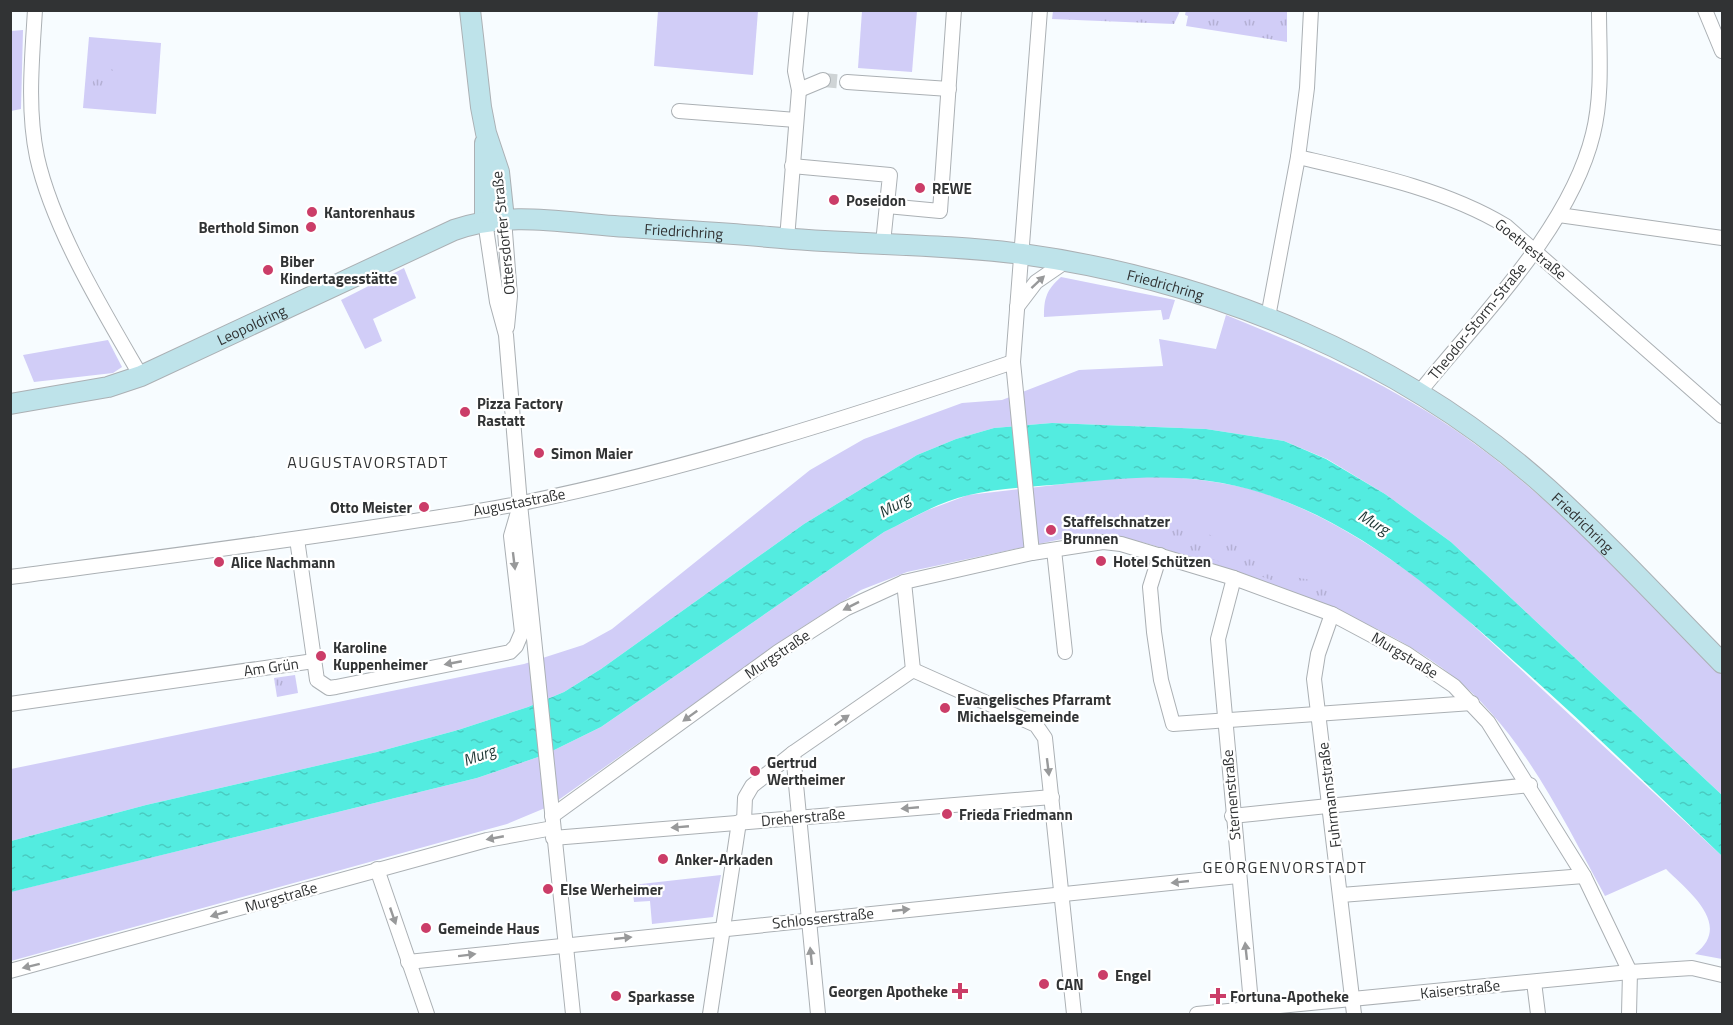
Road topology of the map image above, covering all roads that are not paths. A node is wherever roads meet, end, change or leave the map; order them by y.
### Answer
1 (35, 10) edge
2 (470, 10) edge
3 (801, 10) edge
4 (954, 10) edge
5 (1040, 10) edge
6 (1311, 10) edge
7 (1599, 10) edge
8 (1705, 10) edge
9 (1722, 51) edge
10 (823, 80) tunnel mouth
11 (847, 82) tunnel mouth
12 (799, 90) junction
13 (949, 90) junction
14 (679, 111) dead end
15 (796, 120) junction
16 (1298, 157) junction
17 (792, 166) junction
18 (887, 206) junction
19 (1559, 215) junction
20 (495, 220) junction
21 (787, 238) junction
22 (1722, 238) edge
23 (883, 243) junction
24 (1534, 249) junction
25 (1021, 254) junction
26 (1065, 262) junction
27 (1017, 308) junction
28 (1268, 317) junction
29 (1013, 362) junction
30 (141, 376) junction
31 (1418, 394) junction
32 (10, 404) edge
33 (1722, 416) edge
34 (520, 504) junction
35 (297, 539) junction
36 (1054, 550) junction
37 (1032, 554) junction
38 (1160, 555) junction
39 (10, 577) edge
40 (1234, 578) junction
41 (904, 582) junction
42 (1332, 614) junction
43 (510, 652) joint
44 (1065, 652) dead end
45 (315, 661) junction
46 (1722, 663) edge
47 (913, 670) junction
48 (1472, 703) junction
49 (10, 704) edge
50 (1319, 715) junction
51 (1224, 720) junction
52 (794, 753) junction
53 (1530, 785) junction
54 (1052, 796) junction
55 (1330, 805) junction
56 (1232, 816) junction
57 (800, 817) junction
58 (741, 822) junction
59 (553, 827) junction
60 (377, 869) junction
61 (1238, 876) junction
62 (1584, 876) junction
63 (1063, 894) junction
64 (1341, 895) junction
65 (808, 919) junction
66 (723, 928) junction
67 (565, 944) junction
68 (408, 962) junction
69 (10, 971) edge
70 (1630, 972) junction
71 (1722, 975) edge
72 (1534, 982) junction
73 (1353, 1007) edge
74 (1252, 1012) edge
75 (427, 1014) edge
76 (573, 1014) edge
77 (710, 1014) edge
78 (818, 1014) edge
79 (1074, 1014) edge
80 (1199, 1014) edge
81 (1538, 1014) edge
82 (1629, 1014) edge

1 - 30 street
2 - 20 main road, Ottersdorfer Straße
3 - 12 street
4 - 13 street
5 - 25 street
6 - 16 street
7 - 19 street, Theodor-Storm-Straße
8 - 9 street
10 - 12 street
11 - 13 street
12 - 15 street
13 - 18 street
14 - 15 street
15 - 17 street
16 - 24 street, Goethestraße
16 - 28 street
17 - 18 street
17 - 21 street
18 - 23 street
19 - 22 street
19 - 24 street, Theodor-Storm-Straße
20 - 21 main road, Friedrichring
20 - 30 main road, Leopoldring
20 - 34 street, Ottersdorfer Straße
21 - 23 main road, Friedrichring
23 - 25 main road, Friedrichring
24 - 31 street, Theodor-Storm-Straße
24 - 33 street, Goethestraße
25 - 26 main road, Friedrichring
25 - 27 street
27 -> 26 street
26 - 28 main road, Friedrichring
27 - 29 street
28 - 31 main road, Friedrichring
29 - 34 street, Augustastraße
29 - 37 street
30 - 32 main road, Leopoldring
31 - 46 main road, Friedrichring
34 - 35 street, Augustastraße
34 -> 43 street, Ottersdorfer Straße
34 - 59 street, Ottersdorfer Straße
35 - 39 street, Augustastraße
35 - 45 street
36 - 37 street, Murgstraße
36 - 38 street, Murgstraße
36 - 44 street
37 - 41 street, Murgstraße
38 - 40 street, Murgstraße
38 - 51 street
40 - 42 street, Murgstraße
40 - 51 street, Sternenstraße
41 - 47 street
41 -> 59 street, Murgstraße
42 - 48 street, Murgstraße
42 - 50 street, Fuhrmannstraße
43 -> 45 street, Am Grün
45 - 49 street, Am Grün
52 -> 47 street
47 -> 54 street
48 - 50 street
48 - 53 street, Murgstraße
50 - 51 street
50 - 55 street, Fuhrmannstraße
51 - 56 street, Sternenstraße
52 - 57 street
52 - 58 street
53 - 55 street
53 - 62 street, Murgstraße
54 -> 57 street, Dreherstraße
54 - 63 street
55 - 56 street
55 - 64 street, Fuhrmannstraße
56 - 61 street, Sternenstraße
57 - 58 street, Dreherstraße
57 - 65 street
58 -> 59 street, Dreherstraße
58 - 66 street
59 -> 60 street, Murgstraße
59 - 67 street, Ottersdorfer Straße
60 -> 68 street
60 -> 69 street, Murgstraße
61 -> 63 street, Schlosserstraße
74 -> 61 street, Sternenstraße
62 - 64 street
62 - 70 street, Murgstraße
65 -> 63 street, Schlosserstraße
63 - 79 street
64 - 73 street, Fuhrmannstraße
65 - 66 street, Schlosserstraße
78 -> 65 street
67 -> 66 street, Schlosserstraße
66 - 77 street
68 -> 67 street, Schlosserstraße
67 - 76 street, Ottersdorfer Straße
68 - 75 street
70 - 71 street, Kaiserstraße
70 - 72 street, Kaiserstraße
70 - 82 street
72 - 73 street, Kaiserstraße
72 - 81 street
73 - 74 street, Kaiserstraße
74 - 80 street, Kaiserstraße

